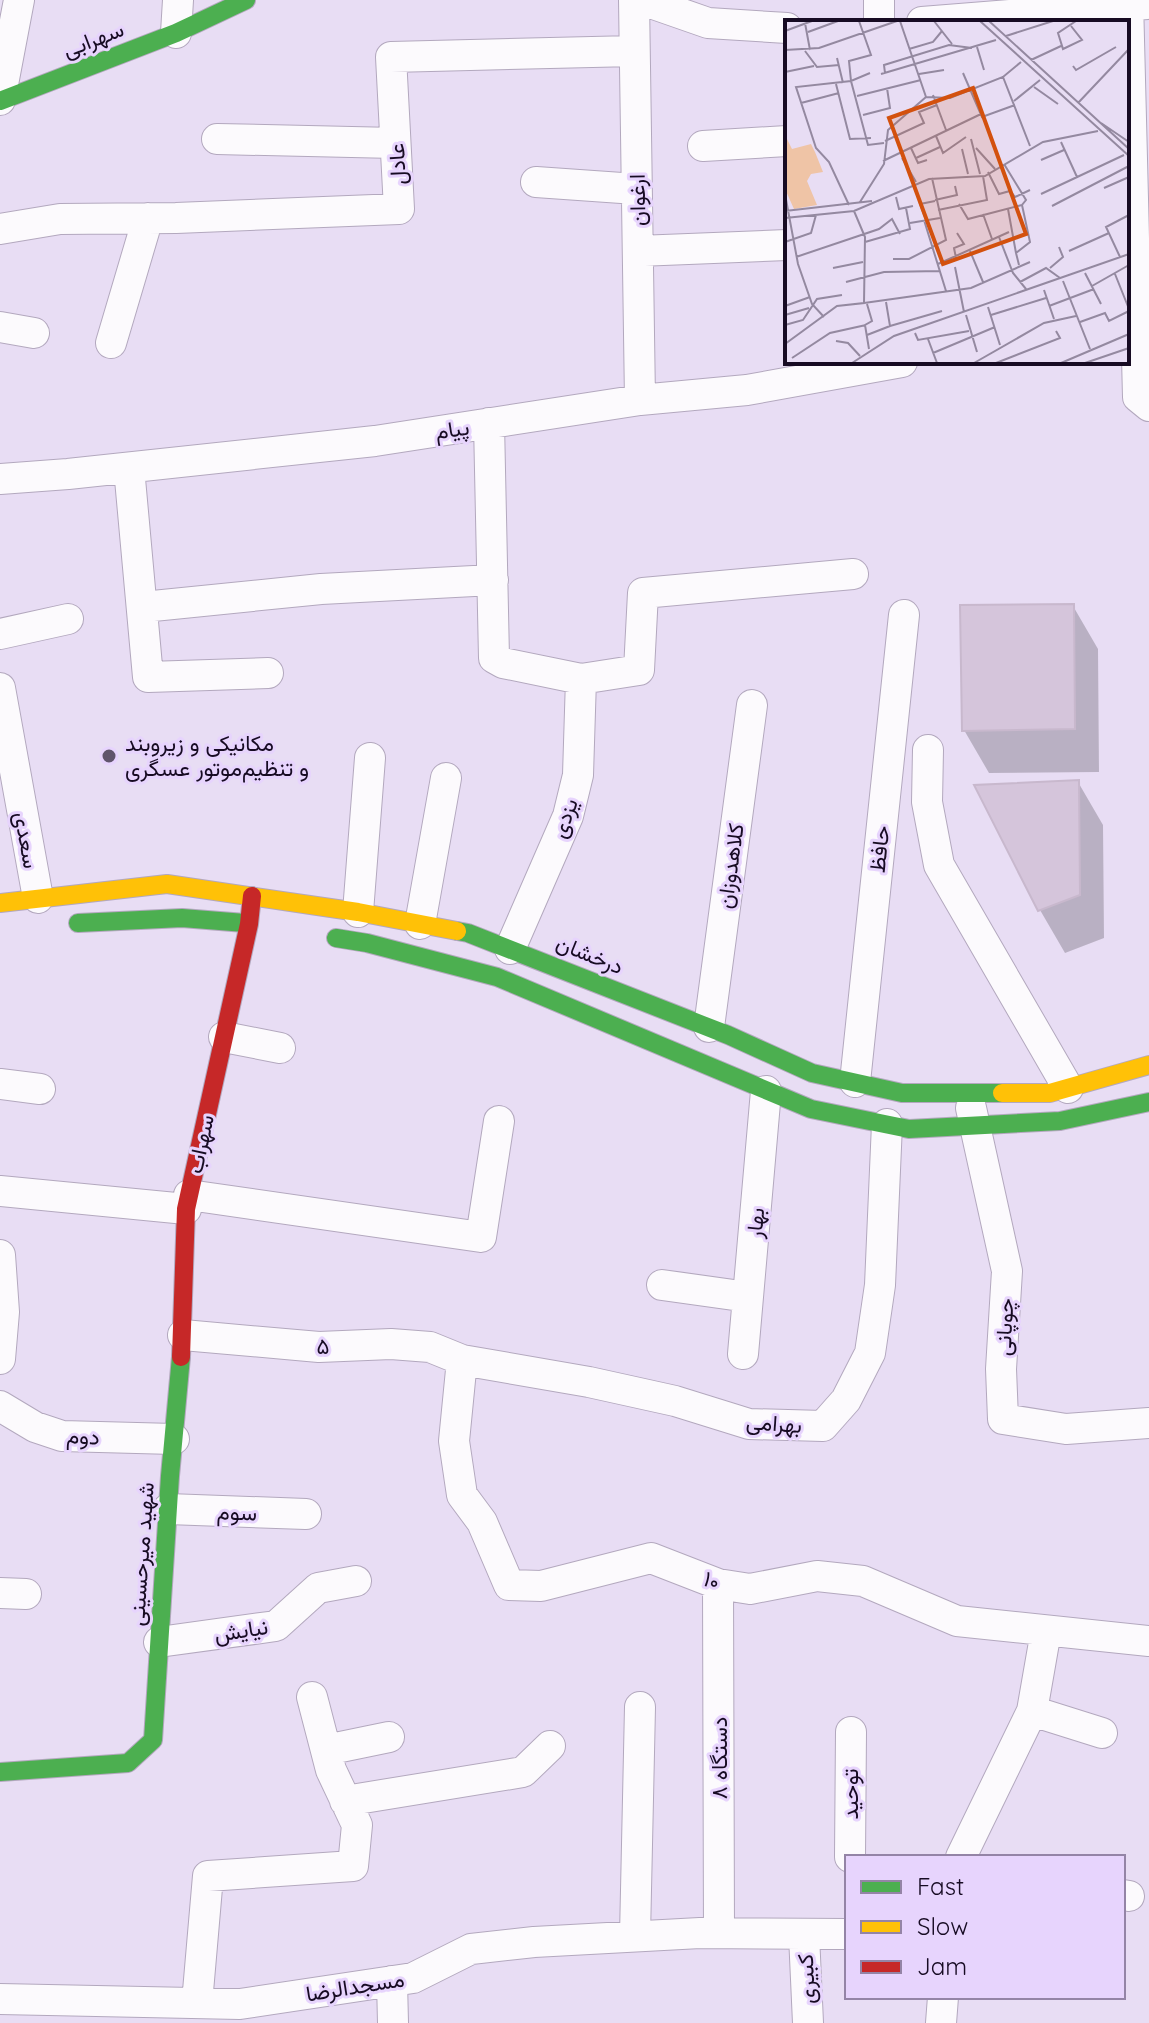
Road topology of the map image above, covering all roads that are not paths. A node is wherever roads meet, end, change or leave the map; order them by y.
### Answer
1 (19, 0) edge
2 (178, 0) edge
3 (246, 0) edge
4 (634, 0) edge
5 (642, 0) edge
6 (1135, 3) edge
7 (1008, 8) edge
8 (740, 12) edge
9 (934, 20) edge
10 (785, 27) edge
11 (176, 33) junction
12 (634, 51) junction
13 (0, 101) edge
14 (217, 139) dead end
15 (785, 141) edge
16 (395, 143) junction
17 (703, 146) dead end
18 (536, 182) dead end
19 (636, 189) junction
20 (148, 218) junction
21 (0, 229) edge
22 (785, 245) edge
23 (638, 251) junction
24 (0, 327) edge
25 (34, 333) dead end
26 (111, 343) dead end
27 (1132, 352) edge
28 (891, 364) edge
29 (640, 400) junction
30 (1143, 402) edge
31 (489, 423) junction
32 (129, 468) junction
33 (0, 479) edge
34 (853, 574) dead end
35 (493, 580) junction
36 (143, 607) junction
37 (904, 615) dead end
38 (68, 619) dead end
39 (0, 634) edge
40 (268, 673) dead end
41 (581, 679) junction
42 (1, 704) edge
43 (752, 705) dead end
44 (928, 750) dead end
45 (370, 758) dead end
46 (446, 778) dead end
47 (252, 896) junction
48 (38, 898) junction
49 (0, 903) edge
50 (358, 912) junction
51 (420, 924) junction
52 (61, 925) dead end
53 (256, 925) junction
54 (323, 936) dead end
55 (510, 949) junction
56 (709, 1027) junction
57 (224, 1037) junction
58 (280, 1048) dead end
59 (1149, 1065) edge
60 (855, 1082) junction
61 (0, 1084) edge
62 (1068, 1088) junction
63 (40, 1089) dead end
64 (766, 1091) junction
65 (968, 1093) junction
66 (1149, 1102) edge
67 (499, 1121) dead end
68 (887, 1124) junction
69 (974, 1125) junction
70 (0, 1191) edge
71 (188, 1202) junction
72 (0, 1255) edge
73 (662, 1285) dead end
74 (748, 1297) junction
75 (183, 1335) junction
76 (743, 1354) dead end
77 (0, 1359) edge
78 (462, 1360) junction
79 (0, 1406) edge
80 (1149, 1423) edge
81 (174, 1439) junction
82 (168, 1509) junction
83 (306, 1514) dead end
84 (356, 1581) dead end
85 (718, 1584) junction
86 (1046, 1631) junction
87 (1149, 1641) edge
88 (159, 1642) junction
89 (312, 1697) dead end
90 (640, 1707) dead end
91 (1032, 1711) junction
92 (851, 1732) dead end
93 (1102, 1733) dead end
94 (389, 1737) dead end
95 (550, 1746) dead end
96 (326, 1750) junction
97 (0, 1772) edge
98 (345, 1801) junction
99 (850, 1855) edge
100 (962, 1855) edge
101 (719, 1933) junction
102 (845, 1934) edge
103 (804, 1935) junction
104 (635, 1936) junction
105 (392, 1981) junction
106 (0, 1999) edge
107 (943, 1999) edge
108 (197, 2003) junction
109 (393, 2023) edge
110 (808, 2023) edge
111 (941, 2023) edge

1 - 13 street
2 - 11 street
3 - 11 main road, سهرابی
4 - 12 street, ارغوان
5 - 8 street
6 - 7 street
6 - 27 street
7 - 9 street
8 - 10 street
11 - 13 main road, سهرابی
12 - 16 street, عادل
12 - 19 street, ارغوان
14 - 16 street
15 - 17 street
16 - 20 street, عادل
18 - 19 street
19 - 23 street, ارغوان
20 - 21 street, عادل
20 - 26 street
22 - 23 street
23 - 29 street, ارغوان
24 - 25 street
27 - 30 street
28 - 29 street, پیام
29 - 31 street, پیام
31 - 32 street, پیام
31 - 35 street
32 - 33 street, پیام
32 - 36 street
34 - 41 street
35 - 36 street
35 - 41 street
36 - 40 street
37 - 60 street, حافظ
38 - 39 street
41 - 55 street, یزدی
42 - 48 street, سعدی
43 - 56 street, کلاهدوزان
44 - 62 street
45 - 50 street
46 - 51 street
47 - 48 main road, درخشان
47 - 50 main road, درخشان
47 - 53 main road, سهراب
48 - 49 main road, درخشان
50 - 51 main road, درخشان
51 - 55 main road, درخشان
52 - 53 main road
53 - 57 main road, سهراب
54 - 64 main road
55 - 56 main road, درخشان
56 - 60 main road, درخشان
57 - 58 street
57 - 71 main road, سهراب
59 - 62 main road, درخشان
60 - 65 main road, درخشان
61 - 63 street
62 - 65 main road, درخشان
64 - 68 main road
64 - 74 street, بهار
65 - 69 street, چوپانی
66 - 69 main road
67 - 71 street
68 - 69 main road
68 - 78 street, بهرامی
69 - 80 street, چوپانی
70 - 71 street
71 - 75 main road, شهید میرحسینی
72 - 77 street
73 - 74 street
74 - 76 street, بهار
75 - 78 street, ۵
75 - 81 main road, شهید میرحسینی
78 - 85 street, ۱۰
79 - 81 street, دوم
81 - 82 main road, شهید میرحسینی
82 - 83 street, سوم
82 - 88 main road, شهید میرحسینی
84 - 88 street, نیایش
85 - 86 street, ۱۰
85 - 101 street, ۸ دستگاه
86 - 87 street, ۱۰
86 - 91 street
88 - 97 main road, شهید میرحسینی
89 - 96 street
90 - 104 street
91 - 93 street
91 - 100 street
92 - 99 street, توحید
94 - 96 street
95 - 98 street
96 - 98 street
98 - 108 street
101 - 103 street, مسجدالرضا
101 - 104 street, مسجدالرضا
102 - 103 street, مسجدالرضا
103 - 110 street, کبیری
104 - 105 street, مسجدالرضا
105 - 108 street, مسجدالرضا
105 - 109 street
106 - 108 street, مسجدالرضا
107 - 111 street

